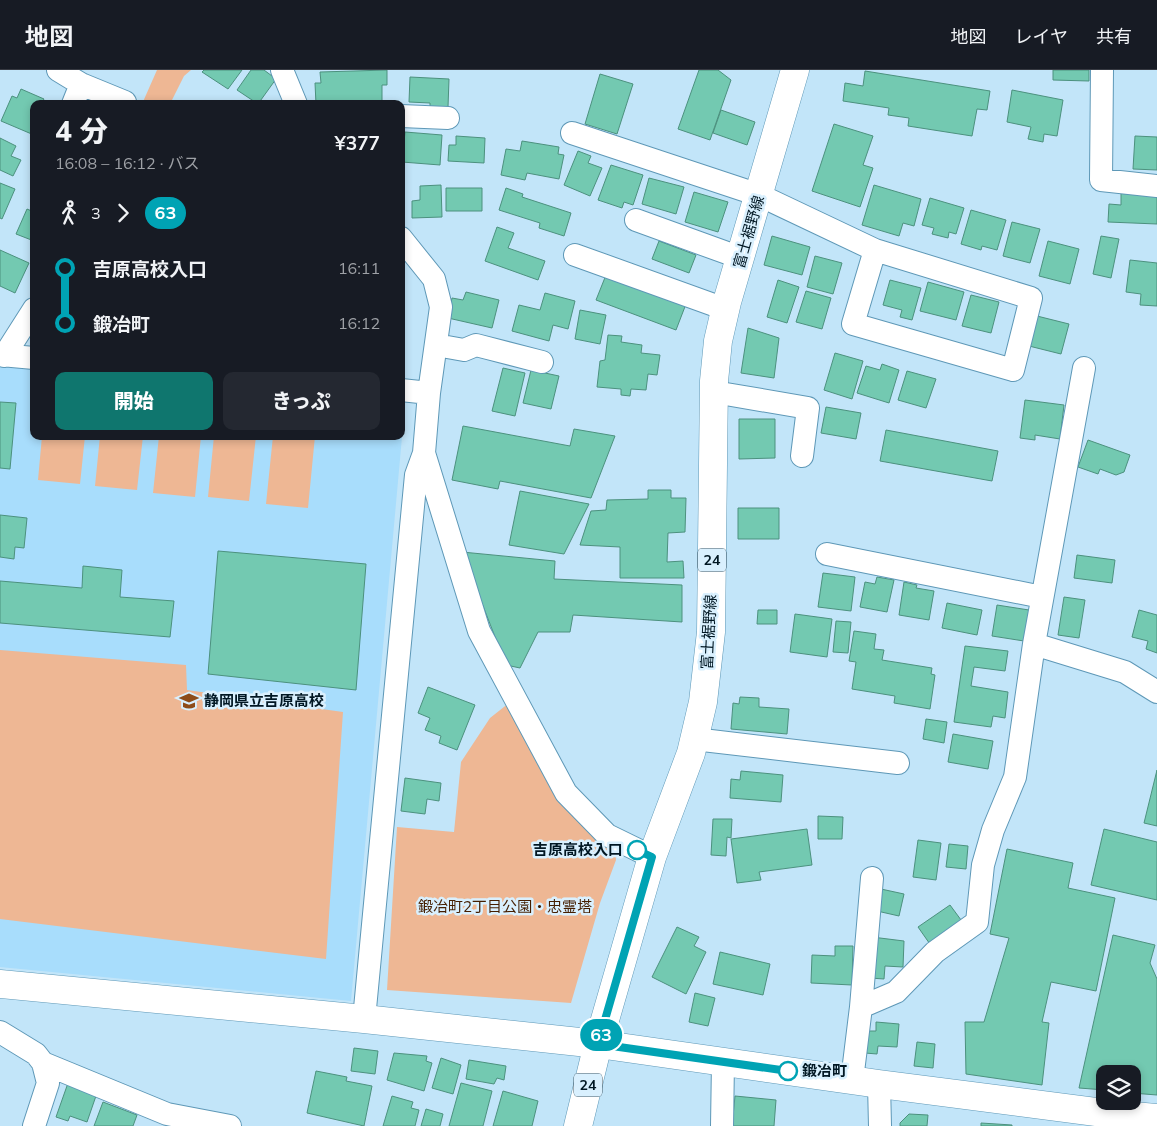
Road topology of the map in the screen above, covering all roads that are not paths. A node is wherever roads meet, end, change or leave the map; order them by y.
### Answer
1 (58, 70) edge
2 (282, 70) edge
3 (795, 70) edge
4 (1102, 70) edge
5 (77, 94) edge
6 (113, 100) edge
7 (294, 100) edge
8 (405, 116) edge
9 (448, 118) dead end
10 (572, 133) dead end
11 (1157, 186) edge
12 (759, 195) junction
13 (636, 220) dead end
14 (405, 243) edge
15 (875, 250) junction
16 (575, 255) dead end
17 (741, 258) junction
18 (726, 309) junction
19 (30, 315) edge
20 (436, 345) junction
21 (2, 355) edge
22 (30, 358) edge
23 (542, 362) dead end
24 (1084, 368) dead end
25 (405, 390) edge
26 (714, 392) junction
27 (429, 393) junction
28 (424, 453) junction
29 (802, 456) dead end
30 (827, 554) dead end
31 (1042, 597) junction
32 (1034, 644) junction
33 (1157, 692) edge
34 (694, 738) junction
35 (898, 763) dead end
36 (652, 857) junction
37 (872, 878) dead end
38 (0, 984) edge
39 (861, 1007) junction
40 (364, 1019) junction
41 (0, 1032) edge
42 (598, 1044) junction
43 (723, 1062) junction
44 (43, 1063) junction
45 (852, 1080) junction
46 (880, 1084) junction
47 (1157, 1118) edge
48 (34, 1126) edge
49 (230, 1126) edge
50 (578, 1126) edge
51 (722, 1126) edge
52 (880, 1126) edge

1 - 5 street
2 - 7 street
3 - 12 street, 富士裾野線 / 24
4 - 11 street
5 - 6 street
8 - 9 street
10 - 12 street
12 - 15 street
12 - 17 street, 富士裾野線 / 24
13 - 17 street
14 - 20 street
15 - 15 street
16 - 18 street
17 - 18 street, 富士裾野線 / 24
18 - 26 street, 富士裾野線 / 24
19 - 21 street
20 - 23 street
20 - 27 street
21 - 22 street
24 - 31 street
25 - 27 street
26 - 29 street
26 - 34 street, 富士裾野線 / 24
27 - 28 street
28 - 36 street
28 - 40 street
30 - 31 street
31 - 32 street
32 - 33 street
32 - 39 street
34 - 35 street
34 - 36 street, 富士裾野線 / 24
36 - 42 street, 富士裾野線 / 24
37 - 39 street
38 - 40 street
39 - 45 street
40 - 42 street
41 - 44 street
42 - 43 street
42 - 50 street, 富士裾野線 / 24
43 - 45 street
43 - 51 street
44 - 48 street
44 - 49 street
45 - 46 street
46 - 47 street
46 - 52 street

